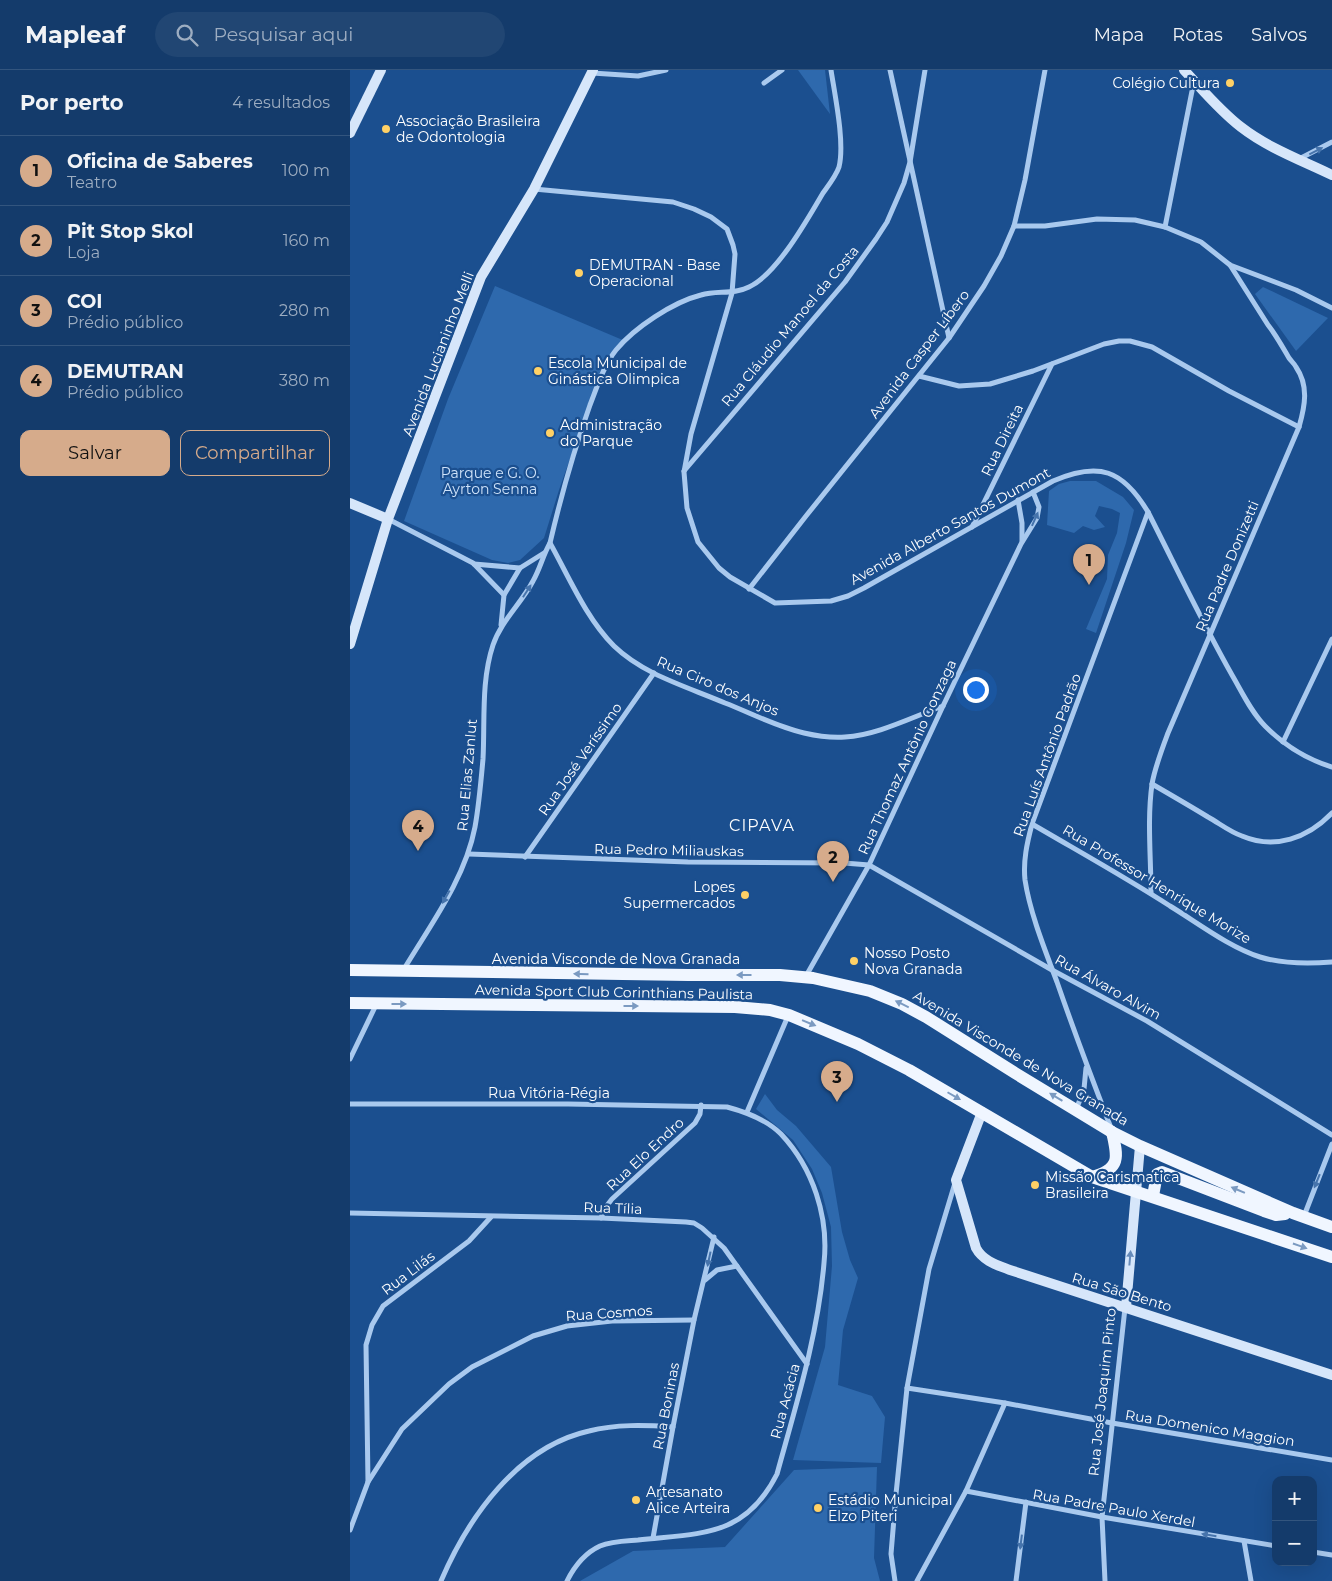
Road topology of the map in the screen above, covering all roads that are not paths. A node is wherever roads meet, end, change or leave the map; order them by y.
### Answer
1 (381, 70) edge
2 (666, 70) edge
3 (782, 70) edge
4 (831, 70) edge
5 (890, 70) edge
6 (925, 70) edge
7 (1045, 70) edge
8 (1184, 70) edge
9 (592, 72) edge
10 (1194, 81) junction
11 (764, 83) dead end
12 (350, 133) edge
13 (1332, 142) edge
14 (1299, 159) junction
15 (910, 162) junction
16 (1332, 175) edge
17 (534, 189) junction
18 (1014, 226) junction
19 (1165, 227) junction
20 (1230, 265) junction
21 (732, 293) junction
22 (1332, 308) edge
23 (950, 338) junction
24 (1052, 364) junction
25 (919, 376) junction
26 (1299, 427) junction
27 (684, 472) junction
28 (1033, 492) junction
29 (1018, 500) junction
30 (350, 503) edge
31 (1148, 512) junction
32 (388, 519) junction
33 (972, 527) junction
34 (550, 543) junction
35 (1021, 544) junction
36 (544, 553) junction
37 (473, 564) junction
38 (520, 568) junction
39 (750, 589) junction
40 (504, 595) junction
41 (501, 626) junction
42 (1210, 635) junction
43 (1332, 639) edge
44 (350, 644) edge
45 (1332, 655) edge
46 (1324, 657) junction
47 (654, 673) junction
48 (943, 706) junction
49 (1283, 742) junction
50 (1332, 767) edge
51 (1152, 784) junction
52 (1332, 813) edge
53 (1032, 824) junction
54 (469, 854) junction
55 (525, 857) junction
56 (869, 865) junction
57 (1150, 893) junction
58 (1332, 962) edge
59 (350, 970) edge
60 (1052, 970) junction
61 (402, 972) junction
62 (806, 977) junction
63 (350, 1003) edge
64 (377, 1004) junction
65 (789, 1015) junction
66 (350, 1059) edge
67 (1086, 1065) junction
68 (350, 1104) edge
69 (701, 1105) junction
70 (1076, 1110) junction
71 (746, 1112) junction
72 (982, 1112) junction
73 (1112, 1132) junction
74 (1332, 1134) edge
75 (1332, 1144) edge
76 (1140, 1146) junction
77 (1092, 1177) junction
78 (956, 1180) junction
79 (1136, 1191) junction
80 (1153, 1196) junction
81 (350, 1213) edge
82 (1298, 1215) junction
83 (491, 1216) junction
84 (601, 1218) junction
85 (1332, 1227) edge
86 (714, 1237) junction
87 (1332, 1257) edge
88 (737, 1266) junction
89 (705, 1280) junction
90 (1126, 1307) junction
91 (694, 1320) junction
92 (807, 1364) junction
93 (1332, 1375) edge
94 (907, 1388) junction
95 (1005, 1403) junction
96 (1112, 1423) junction
97 (673, 1427) junction
98 (1332, 1460) edge
99 (368, 1482) junction
100 (966, 1490) junction
101 (1026, 1502) junction
102 (1102, 1518) junction
103 (350, 1530) edge
104 (654, 1538) junction
105 (1244, 1541) junction
106 (1272, 1545) edge
107 (1317, 1553) edge
108 (1332, 1555) edge
109 (441, 1581) edge
110 (567, 1581) edge
111 (895, 1581) edge
112 (917, 1581) edge
113 (1016, 1581) edge
114 (1105, 1581) edge
115 (1251, 1581) edge

1 - 12 street
2 - 9 street
3 - 11 street
4 - 21 street
5 - 15 street
6 - 15 street, Rua Cláudio Manoel da Costa
7 - 18 street, Avenida Casper Líbero
8 - 10 street
9 - 17 street, Avenida Lucianinho Melli
10 - 14 street
10 - 19 street
14 -> 13 street
14 - 16 street
15 - 23 street
15 - 27 street, Rua Cláudio Manoel da Costa
17 - 21 street, Avenida Alberto Santos Dumont
17 - 32 street, Avenida Lucianinho Melli
18 - 19 street
18 - 23 street, Avenida Casper Líbero
19 - 20 street
20 - 22 street
20 - 26 street, Rua Padre Donizetti
21 - 27 street, Avenida Alberto Santos Dumont
21 - 34 street
23 - 25 street, Avenida Casper Líbero
24 - 25 street
24 - 26 street
24 - 33 street, Rua Direita
25 - 39 street, Avenida Casper Líbero
26 - 42 street, Rua Padre Donizetti
27 - 39 street, Avenida Alberto Santos Dumont
28 - 29 street, Avenida Alberto Santos Dumont
28 - 31 street, Avenida Alberto Santos Dumont
35 -> 28 street, Rua Thomaz Antônio Gonzaga
29 - 33 street, Avenida Alberto Santos Dumont
29 - 35 street, Rua Thomaz Antônio Gonzaga
30 - 32 street
31 - 42 street, Avenida Alberto Santos Dumont
31 - 53 street, Rua Luís Antônio Padrão
32 - 37 street
32 - 44 street, Avenida Lucianinho Melli
33 - 39 street, Avenida Alberto Santos Dumont
34 - 36 street, Rua Elias Zanlut
34 - 47 street, Rua Ciro dos Anjos
35 - 48 street, Rua Thomaz Antônio Gonzaga
36 - 38 street, Rua Elias Zanlut
41 -> 36 street, Rua Elias Zanlut
37 - 38 street
37 - 40 street
38 - 40 street, Rua Elias Zanlut
40 - 41 street, Rua Elias Zanlut
41 - 54 street, Rua Elias Zanlut
42 - 49 street, Avenida Alberto Santos Dumont
42 - 51 street, Rua Padre Donizetti
43 - 46 street
45 - 46 street
46 - 49 street
47 - 48 street, Rua Ciro dos Anjos
47 - 55 street, Rua José Veríssimo
48 - 56 street, Rua Thomaz Antônio Gonzaga
49 - 50 street, Avenida Alberto Santos Dumont
51 - 52 street
51 - 57 street, Rua Padre Donizetti
53 - 57 street, Rua Professor Henrique Morize
53 - 60 street, Rua Luís Antônio Padrão
54 - 55 street, Rua Pedro Miliauskas
54 -> 61 street, Rua Elias Zanlut
55 - 56 street, Rua Pedro Miliauskas
56 - 60 street, Rua Álvaro Alvim
56 - 62 street, Rua Thomaz Antônio Gonzaga
57 - 58 street, Rua Professor Henrique Morize
59 - 61 main road, Avenida Visconde de Nova Granada
60 - 67 street, Rua Luís Antônio Padrão
60 - 74 street, Rua Álvaro Alvim
62 -> 61 main road, Avenida Visconde de Nova Granada
70 -> 62 main road, Avenida Visconde de Nova Granada
63 - 64 main road, Avenida Sport Club Corinthians Paulista
64 -> 65 main road, Avenida Sport Club Corinthians Paulista
64 - 66 street
65 - 71 street
65 -> 72 main road, Avenida Sport Club Corinthians Paulista
67 - 70 street, Rua Luís Antônio Padrão
67 - 73 street, Rua Luís Antônio Padrão
68 - 69 street, Rua Vitória-Régia
69 - 71 street, Rua Vitória-Régia
69 - 84 street, Rua Elo Endro
70 - 73 main road, Avenida Visconde de Nova Granada
71 - 92 street, Rua Acácia
72 - 77 main road, Avenida Sport Club Corinthians Paulista
72 - 78 street
73 - 76 main road, Avenida Visconde de Nova Granada
73 - 77 main road
75 -> 82 street
76 - 79 street, Rua José Joaquim Pinto
82 -> 76 main road, Avenida Visconde de Nova Granada
77 - 79 main road, Avenida Sport Club Corinthians Paulista
78 - 90 street, Rua São Bento
78 - 94 street
79 - 80 main road, Avenida Sport Club Corinthians Paulista
90 -> 79 street, Rua José Joaquim Pinto
80 - 82 main road
80 -> 87 main road, Avenida Sport Club Corinthians Paulista
81 - 83 street, Rua Tília
82 - 85 main road, Avenida Visconde de Nova Granada
83 - 84 street, Rua Tília
83 - 99 street, Rua Lilás
84 - 86 street, Rua Tília
86 - 88 street, Rua Tília
86 -> 89 street, Rua Boninas
88 - 89 street
88 - 92 street, Rua Tília
89 - 91 street, Rua Boninas
90 - 93 street, Rua São Bento
90 - 96 street, Rua José Joaquim Pinto
91 - 97 street, Rua Boninas
91 - 99 street, Rua Cosmos
92 - 104 street, Rua Acácia
94 - 95 street, Rua Domenico Maggion
94 - 111 street
95 - 96 street, Rua Domenico Maggion
95 - 100 street
96 - 98 street, Rua Domenico Maggion
96 - 102 street, Rua José Joaquim Pinto
97 - 104 street, Rua Boninas
97 - 109 street
99 - 103 street, Rua Cosmos
100 - 101 street
100 - 112 street
101 - 102 street, Rua Padre Paulo Xerdel
101 -> 113 street, Rua Padre Paulo Xerdel
105 -> 102 street, Rua Padre Paulo Xerdel
102 - 114 street, Rua José Joaquim Pinto
104 - 110 street, Rua Acácia
105 - 106 street, Rua Padre Paulo Xerdel
105 - 115 street
107 - 108 street

